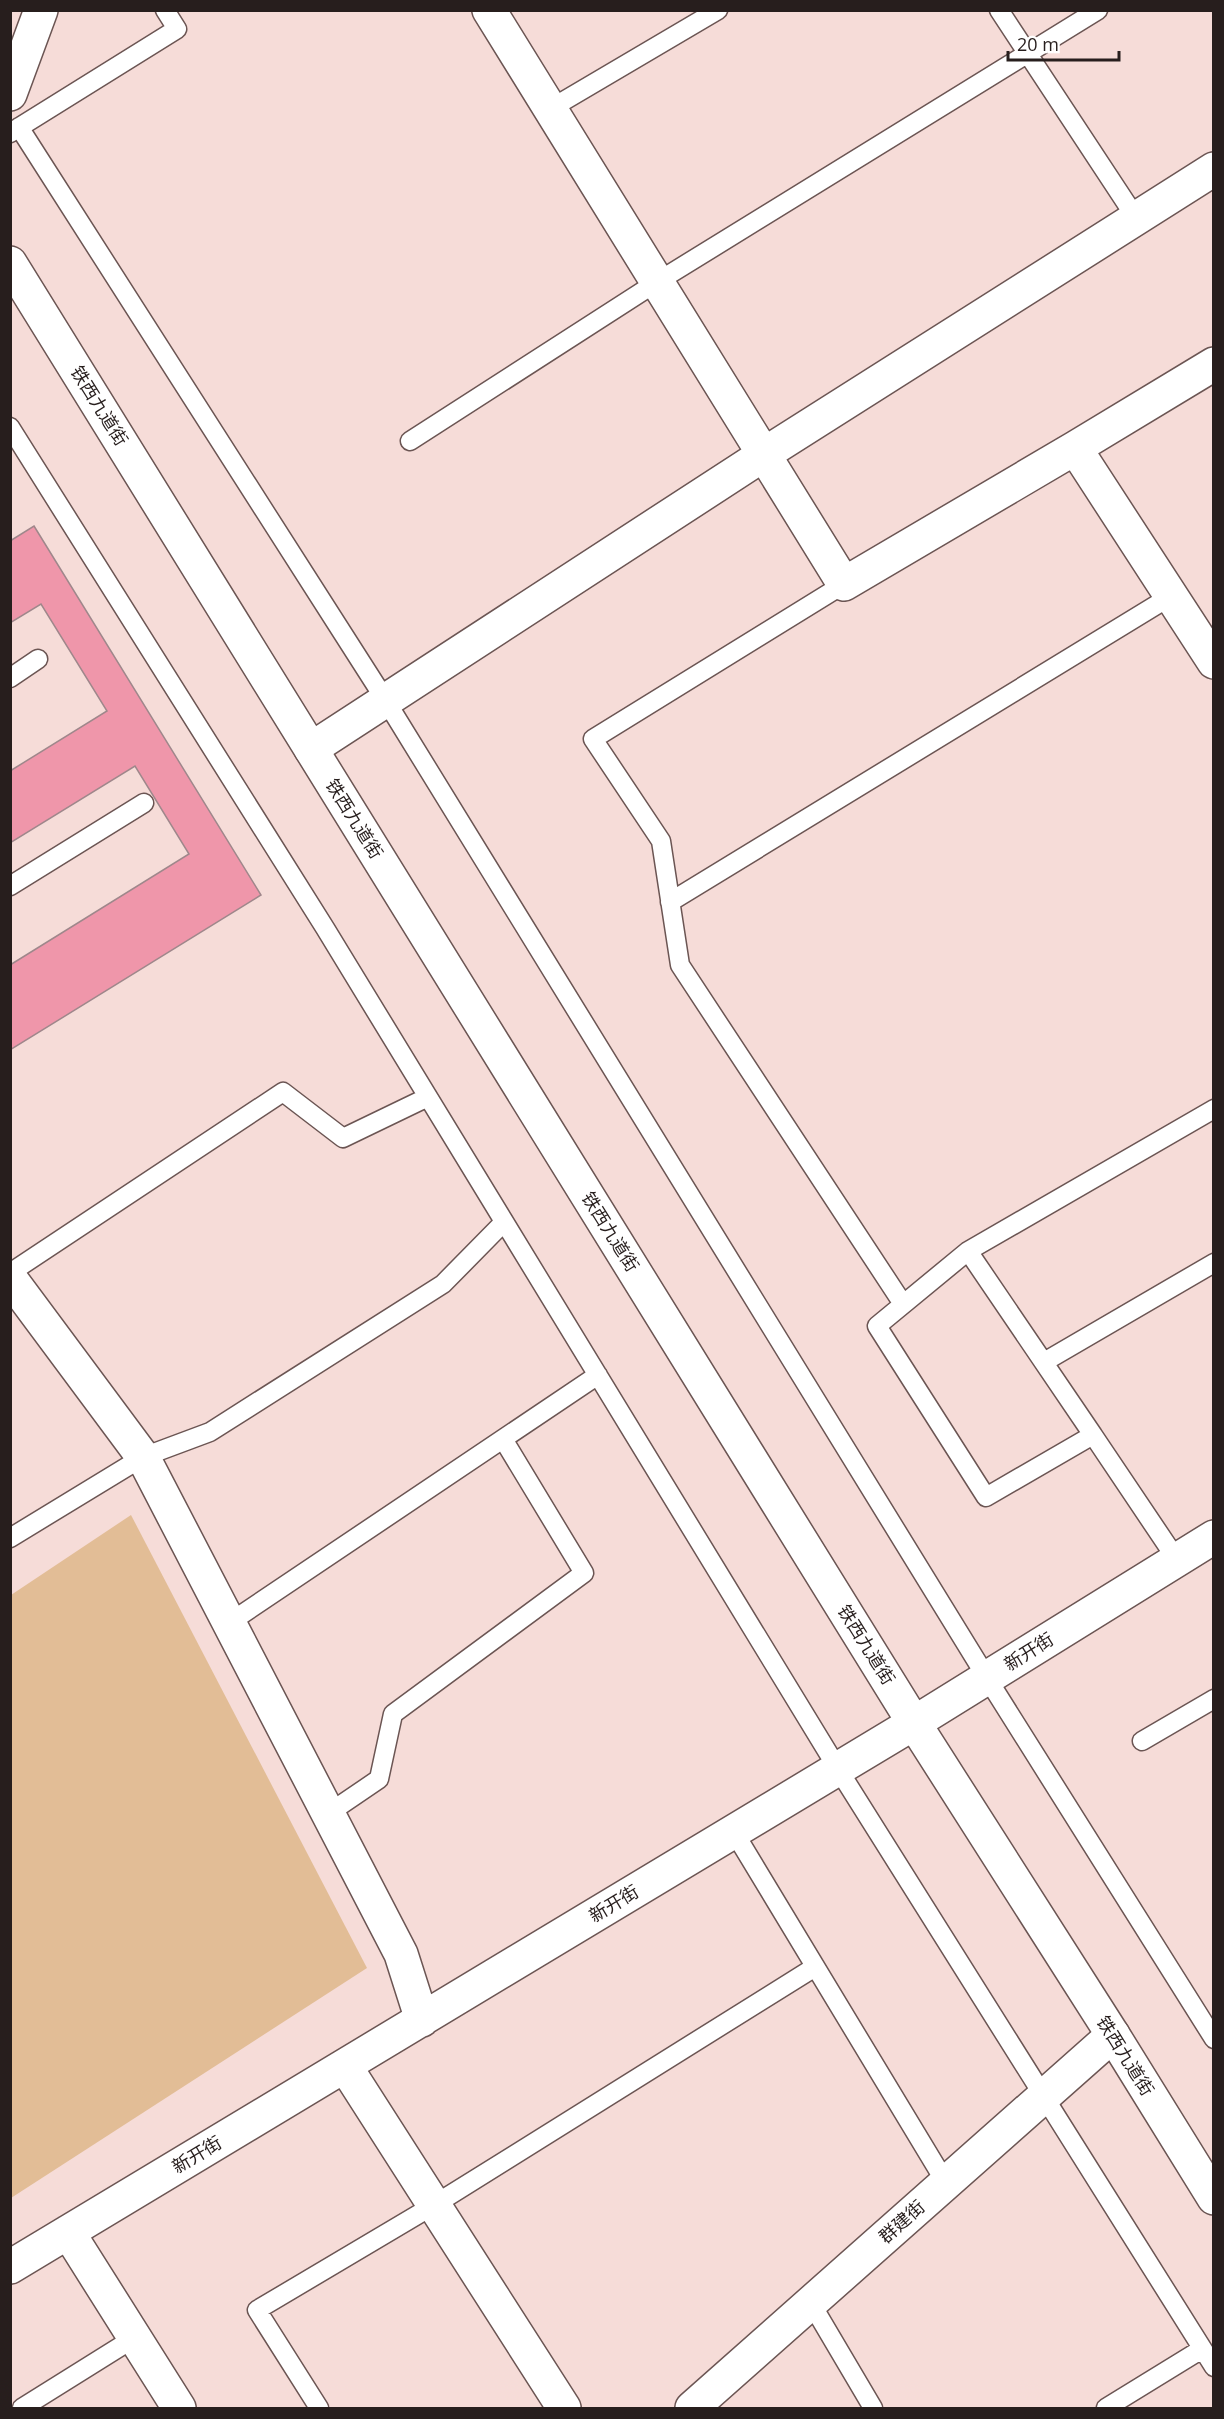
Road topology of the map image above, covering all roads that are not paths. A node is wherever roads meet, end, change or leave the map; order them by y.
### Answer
1 (41, 10) edge
2 (165, 10) edge
3 (489, 10) edge
4 (718, 10) edge
5 (999, 10) edge
6 (1098, 10) edge
7 (1028, 55) junction
8 (10, 94) edge
9 (550, 109) junction
10 (15, 130) edge
11 (1214, 169) edge
12 (1136, 218) junction
13 (10, 263) edge
14 (657, 282) junction
15 (1214, 364) edge
16 (13, 436) edge
17 (410, 441) dead end
18 (1076, 448) junction
19 (763, 455) junction
20 (844, 584) junction
21 (1171, 596) junction
22 (1212, 657) edge
23 (38, 659) dead end
24 (10, 678) edge
25 (386, 701) junction
26 (311, 749) junction
27 (144, 803) dead end
28 (10, 886) edge
29 (670, 902) junction
30 (428, 1097) junction
31 (1214, 1109) edge
32 (504, 1222) junction
33 (969, 1251) junction
34 (1214, 1263) edge
35 (10, 1273) edge
36 (10, 1278) edge
37 (903, 1304) junction
38 (1044, 1362) junction
39 (598, 1375) junction
40 (1093, 1435) junction
41 (503, 1439) junction
42 (143, 1456) junction
43 (1214, 1537) edge
44 (10, 1538) edge
45 (1177, 1560) junction
46 (229, 1623) junction
47 (987, 1678) junction
48 (1214, 1699) edge
49 (914, 1723) junction
50 (1142, 1741) dead end
51 (838, 1769) junction
52 (328, 1813) junction
53 (734, 1832) junction
54 (815, 1967) junction
55 (422, 2020) junction
56 (1113, 2035) junction
57 (1214, 2039) edge
58 (345, 2066) junction
59 (1043, 2097) junction
60 (946, 2183) junction
61 (1214, 2198) edge
62 (434, 2205) junction
63 (68, 2232) junction
64 (10, 2267) edge
65 (811, 2303) junction
66 (134, 2338) junction
67 (1202, 2349) junction
68 (1214, 2367) edge
69 (22, 2409) edge
70 (179, 2409) edge
71 (319, 2409) edge
72 (564, 2409) edge
73 (692, 2409) edge
74 (873, 2409) edge
75 (1106, 2409) edge

1 - 8 street
2 - 10 lane
3 - 9 street
4 - 9 lane
5 - 7 lane
6 - 7 lane
7 - 12 lane
7 - 14 lane
9 - 14 street
10 - 25 lane
11 - 12 street
12 - 19 street
13 - 26 street, 铁西九道街
14 - 17 lane
14 - 19 street
15 - 18 street
16 - 30 lane
18 - 20 street
18 - 21 street
19 - 20 street
19 - 25 street
20 - 29 lane
21 - 22 street
21 - 29 lane
23 - 24 lane
25 - 26 street
25 - 47 lane
26 - 49 street, 铁西九道街
27 - 28 lane
29 - 37 lane
30 - 32 lane
30 - 35 lane
31 - 33 lane
32 - 39 lane
32 - 42 lane
33 - 37 lane
33 - 38 lane
34 - 38 lane
36 - 42 street
37 - 40 lane
38 - 40 lane
39 - 41 lane
39 - 51 lane
40 - 45 lane
41 - 46 lane
41 - 52 lane
42 - 44 lane
42 - 46 street
43 - 45 street, 新开街
45 - 47 street, 新开街
46 - 52 street
47 - 49 street, 新开街
47 - 57 lane
48 - 50 lane
49 - 51 street, 新开街
49 - 56 street, 铁西九道街
51 - 53 street, 新开街
51 - 59 lane
52 - 55 street
53 - 54 lane
53 - 55 street, 新开街
54 - 60 lane
54 - 62 lane
55 - 58 street, 新开街
56 - 59 street, 群建街
56 - 61 street, 铁西九道街
58 - 62 street
58 - 63 street, 新开街
59 - 60 street, 群建街
59 - 67 lane
60 - 65 street, 群建街
62 - 71 lane
62 - 72 street
63 - 64 street, 新开街
63 - 66 street
65 - 73 street, 群建街
65 - 74 lane
66 - 69 lane
66 - 70 street
67 - 68 lane
67 - 75 lane

